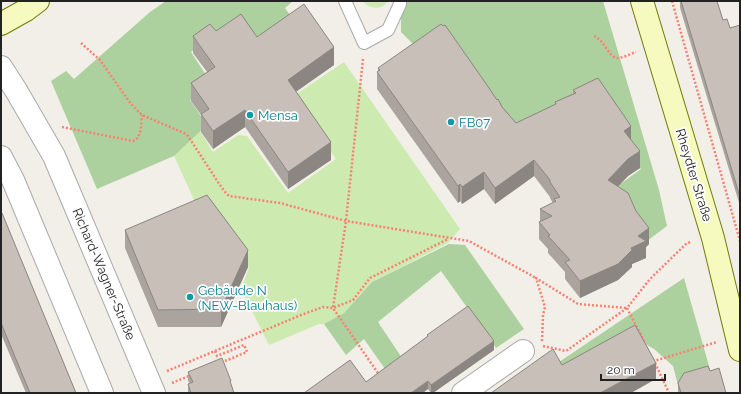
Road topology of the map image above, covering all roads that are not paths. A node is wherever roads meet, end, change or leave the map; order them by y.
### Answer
1 (38, 1) edge
2 (345, 1) edge
3 (400, 1) edge
4 (642, 1) edge
5 (1, 24) edge
6 (1, 67) edge
7 (1, 157) edge
8 (738, 343) edge
9 (533, 348) road end
10 (152, 387) edge
11 (102, 393) edge
12 (463, 393) edge

1 - 5 main road
2 - 3 lane
4 - 8 main road, Rheydter Straße
6 - 10 street, Richard-Wagner-Straße
7 - 11 street
9 - 12 street

